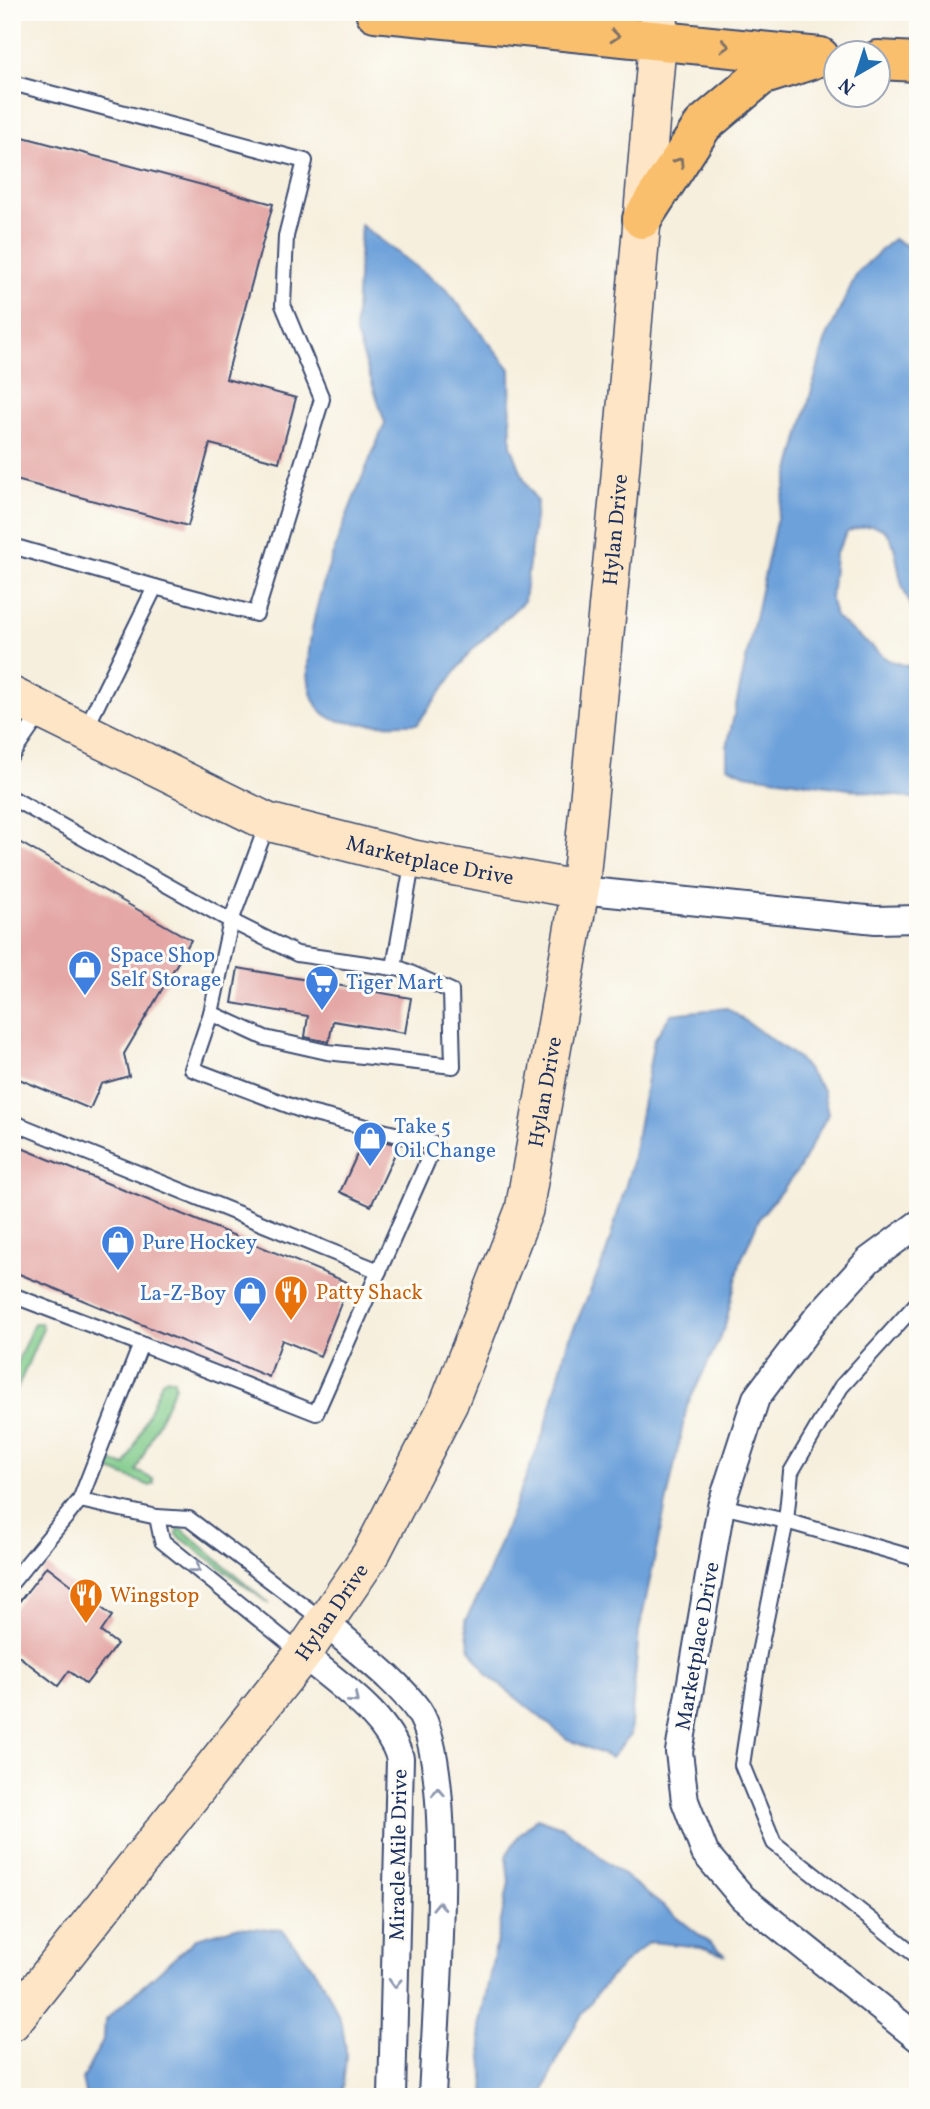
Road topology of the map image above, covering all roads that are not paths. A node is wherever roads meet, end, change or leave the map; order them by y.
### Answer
1 (375, 12) edge
2 (659, 25) edge
3 (822, 57) edge
4 (822, 60) edge
5 (892, 61) edge
6 (918, 62) edge
7 (12, 83) edge
8 (642, 219) junction
9 (12, 546) edge
10 (155, 587) junction
11 (27, 704) edge
12 (83, 734) junction
13 (12, 755) edge
14 (12, 798) edge
15 (268, 822) junction
16 (413, 859) junction
17 (580, 890) junction
18 (918, 919) edge
19 (876, 920) junction
20 (231, 921) junction
21 (918, 934) edge
22 (394, 967) junction
23 (211, 1013) junction
24 (12, 1122) edge
25 (918, 1224) edge
26 (379, 1271) junction
27 (12, 1294) edge
28 (918, 1302) edge
29 (141, 1344) junction
30 (80, 1500) junction
31 (721, 1506) junction
32 (157, 1517) junction
33 (786, 1521) junction
34 (918, 1559) edge
35 (12, 1581) edge
36 (325, 1622) junction
37 (303, 1654) junction
38 (918, 1957) edge
39 (12, 2022) edge
40 (918, 2038) edge
41 (392, 2097) edge
42 (432, 2097) edge

1 -> 2 highway
2 -> 3 highway
2 - 8 main road, Hylan Drive
8 -> 4 highway
5 - 6 highway
7 - 10 lane
8 - 17 main road, Hylan Drive
9 - 10 lane
10 - 12 lane
11 - 12 main road, Marketplace Drive
11 - 13 lane
12 - 15 main road, Marketplace Drive
14 - 20 lane
15 - 16 main road, Marketplace Drive
15 - 20 lane
16 - 17 main road, Marketplace Drive
16 - 22 lane
17 - 19 street, Marketplace Drive
17 - 36 main road, Hylan Drive
18 - 19 street, Marketplace Drive
19 - 21 street, Marketplace Drive
20 - 22 lane
20 - 23 lane
22 - 23 lane
23 - 26 lane
24 - 26 lane
25 - 31 street, Marketplace Drive
26 - 29 lane
27 - 29 lane
28 - 33 lane
29 - 30 lane
30 - 32 lane
30 - 35 lane
31 - 33 lane
31 - 40 street, Marketplace Drive
32 - 36 lane
32 -> 37 lane
33 - 34 lane
33 - 38 lane
36 - 37 main road, Hylan Drive
42 -> 36 street
37 - 39 main road, Hylan Drive
37 -> 41 street, Miracle Mile Drive

